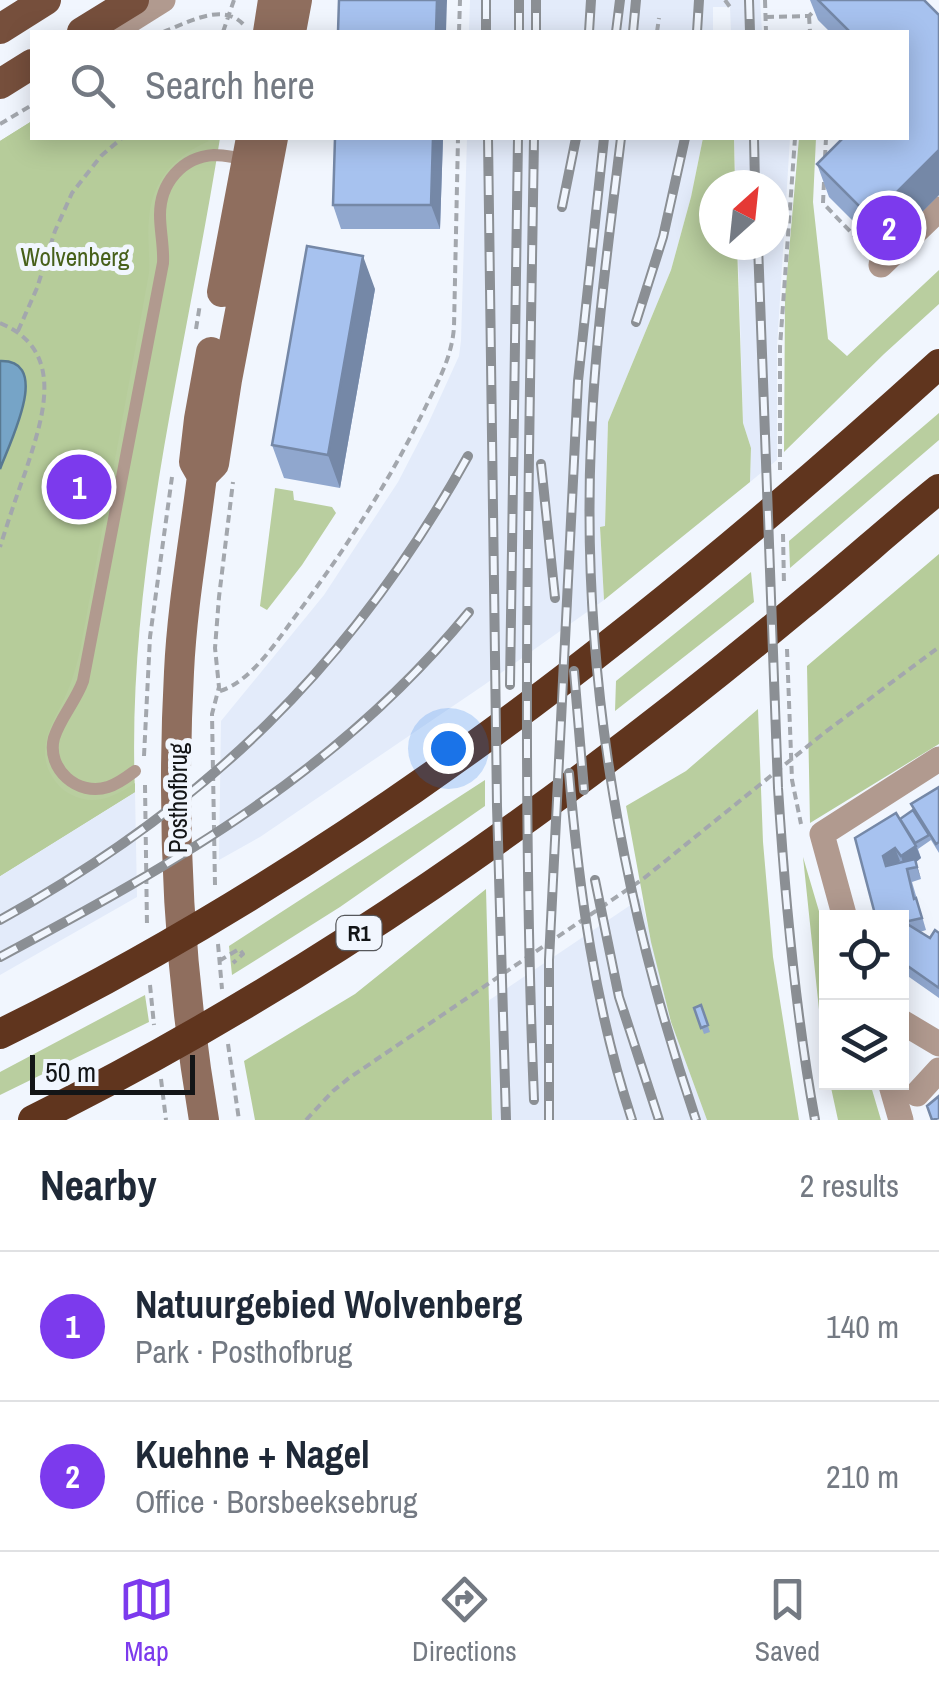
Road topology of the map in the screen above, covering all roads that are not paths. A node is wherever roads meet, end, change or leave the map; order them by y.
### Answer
1 (46, 0) edge
2 (134, 0) edge
3 (163, 0) edge
4 (252, 0) edge
5 (273, 0) edge
6 (297, 0) edge
7 (0, 28) edge
8 (90, 28) edge
9 (115, 30) edge
10 (266, 30) edge
11 (267, 30) edge
12 (291, 30) edge
13 (30, 65) edge
14 (0, 84) edge
15 (273, 140) edge
16 (248, 148) edge
17 (939, 209) edge
18 (882, 266) road end
19 (939, 364) edge
20 (202, 476) junction
21 (939, 488) edge
22 (939, 760) edge
23 (136, 771) dead end
24 (843, 910) edge
25 (909, 1026) edge
26 (0, 1034) edge
27 (939, 1044) edge
28 (939, 1070) edge
29 (892, 1090) edge
30 (917, 1094) dead end
31 (33, 1120) edge
32 (204, 1120) edge
33 (901, 1120) edge

1 - 7 main road
2 - 8 main road
3 - 9 street
4 - 10 street
5 - 11 street
6 - 12 street
13 - 14 main road
15 - 20 street, Posthofbrug
16 - 20 street, Posthofbrug
16 - 23 lane
17 - 18 street
19 - 26 highway
20 - 32 street, Posthofbrug
21 - 31 highway, R1
22 - 24 street
25 - 27 street
28 - 30 street
29 - 33 street

